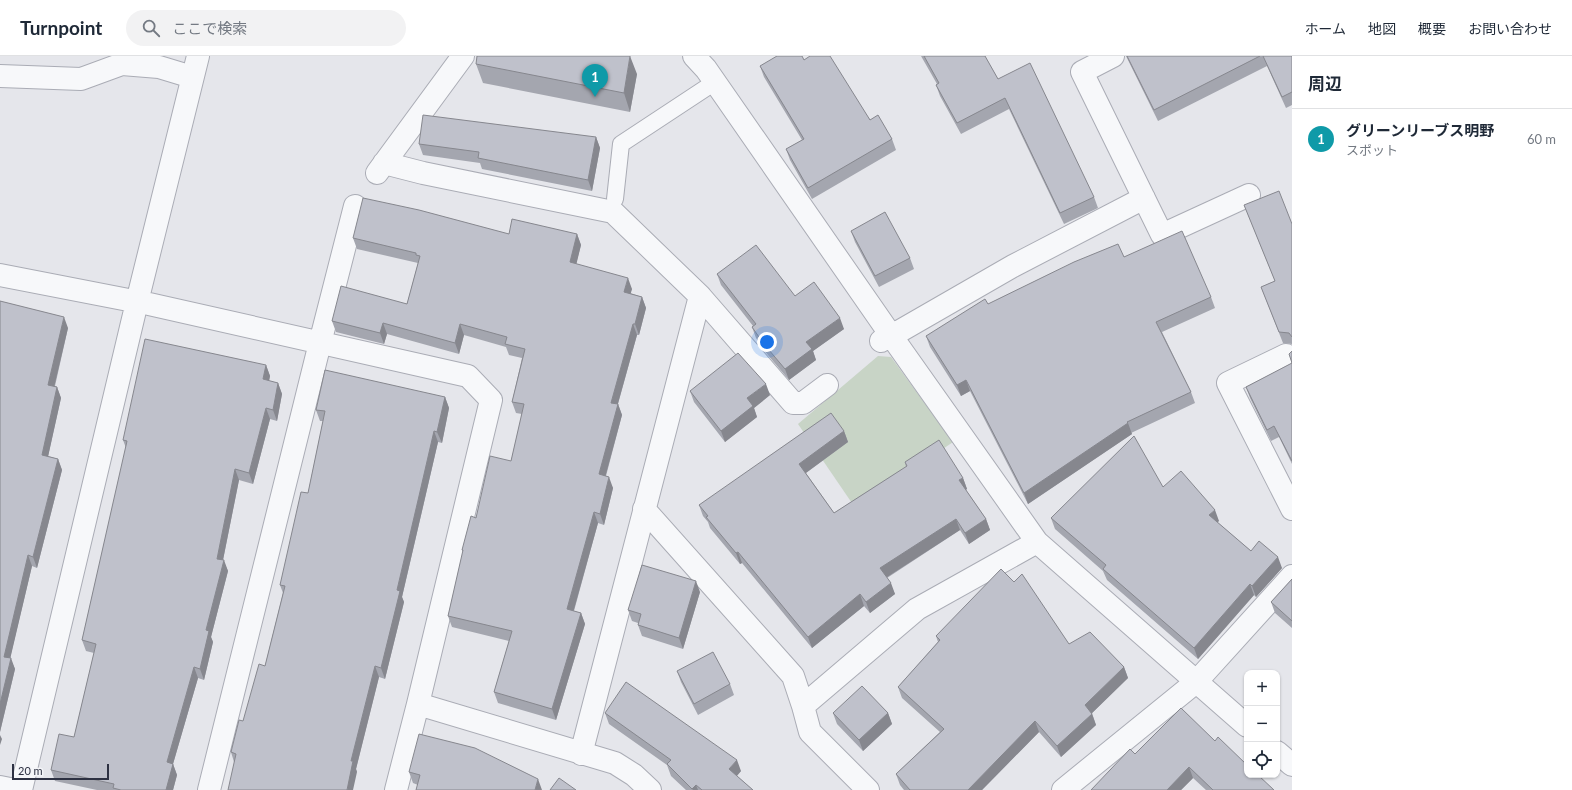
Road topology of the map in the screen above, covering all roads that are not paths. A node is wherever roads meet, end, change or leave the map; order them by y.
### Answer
1 (198, 56) edge
2 (463, 56) edge
3 (694, 56) edge
4 (1113, 56) edge
5 (0, 76) edge
6 (192, 76) junction
7 (715, 82) junction
8 (1249, 195) dead end
9 (1144, 198) junction
10 (614, 199) dead end
11 (355, 206) dead end
12 (0, 274) edge
13 (700, 296) junction
14 (137, 302) junction
15 (886, 338) junction
16 (320, 343) junction
17 (1286, 355) dead end
18 (827, 385) dead end
19 (644, 509) junction
20 (1292, 509) edge
21 (1037, 542) junction
22 (1292, 576) edge
23 (1196, 682) junction
24 (418, 704) junction
25 (803, 706) junction
26 (1244, 723) edge
27 (581, 754) junction
28 (1280, 755) edge
29 (1292, 765) edge
30 (0, 787) edge
31 (15, 790) edge
32 (21, 790) edge
33 (209, 790) edge
34 (396, 790) edge
35 (650, 790) edge
36 (868, 790) edge
37 (1063, 790) edge

1 - 6 street
2 - 13 street
3 - 7 street
4 - 9 street
5 - 6 street
6 - 14 street
7 - 10 lane
7 - 15 street
8 - 9 street
9 - 15 street
11 - 16 street
12 - 14 street
13 - 18 street
13 - 19 street
14 - 16 street
14 - 32 street
15 - 21 street
16 - 24 street
16 - 33 street
17 - 20 street
19 - 25 street
19 - 27 street
21 - 23 street
21 - 25 street
22 - 23 street
23 - 26 street
23 - 37 street
24 - 27 street
24 - 34 street
25 - 36 street
27 - 35 street
28 - 29 street
30 - 31 street

